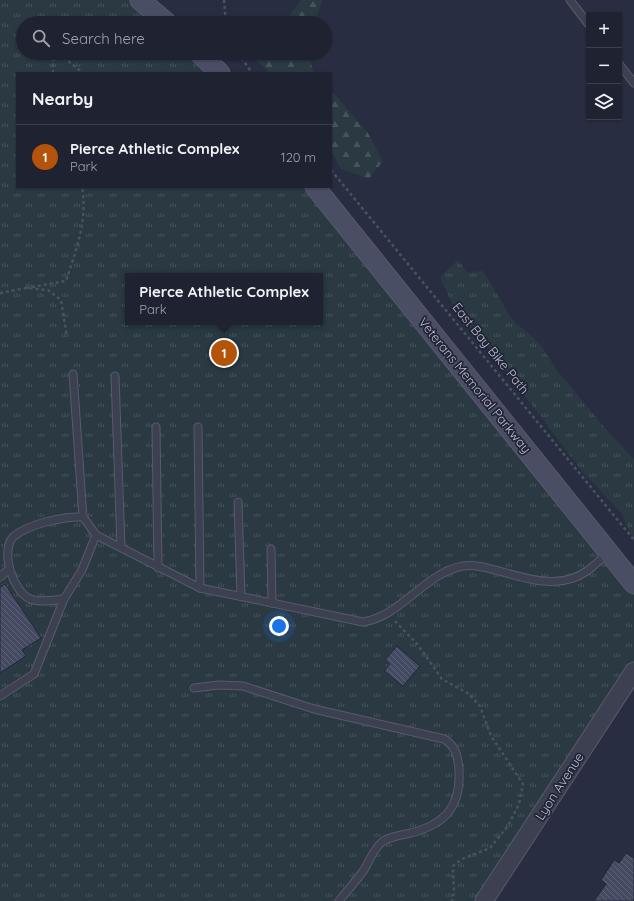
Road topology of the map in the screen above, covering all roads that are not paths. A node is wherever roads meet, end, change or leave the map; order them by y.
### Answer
1 (140, 0) edge
2 (570, 0) edge
3 (159, 16) edge
4 (586, 21) edge
5 (206, 60) edge
6 (622, 68) edge
7 (219, 72) edge
8 (634, 83) edge
9 (316, 188) edge
10 (73, 374) dead end
11 (115, 376) dead end
12 (156, 427) dead end
13 (198, 427) dead end
14 (238, 502) dead end
15 (83, 517) junction
16 (96, 535) junction
17 (121, 547) junction
18 (271, 549) dead end
19 (610, 552) junction
20 (158, 568) junction
21 (8, 570) junction
22 (0, 577) edge
23 (634, 584) edge
24 (200, 588) junction
25 (241, 596) junction
26 (64, 599) junction
27 (272, 603) junction
28 (634, 671) edge
29 (194, 688) dead end
30 (0, 696) edge
31 (339, 901) edge
32 (484, 901) edge

1 - 3 main road
2 - 4 lane
5 - 7 main road
6 - 8 lane
9 - 19 main road, Veterans Memorial Parkway
10 - 15 lane
11 - 17 lane
12 - 20 lane
13 - 24 lane
14 - 25 lane
15 - 16 lane
15 - 21 lane
16 - 17 lane
16 - 26 lane
17 - 20 lane
18 - 27 lane
19 - 23 main road, Veterans Memorial Parkway
19 - 27 lane
20 - 24 lane
21 - 22 lane
21 - 26 lane
24 - 25 lane
25 - 27 lane
26 - 30 lane
28 - 32 street, Lyon Avenue
29 - 31 lane

